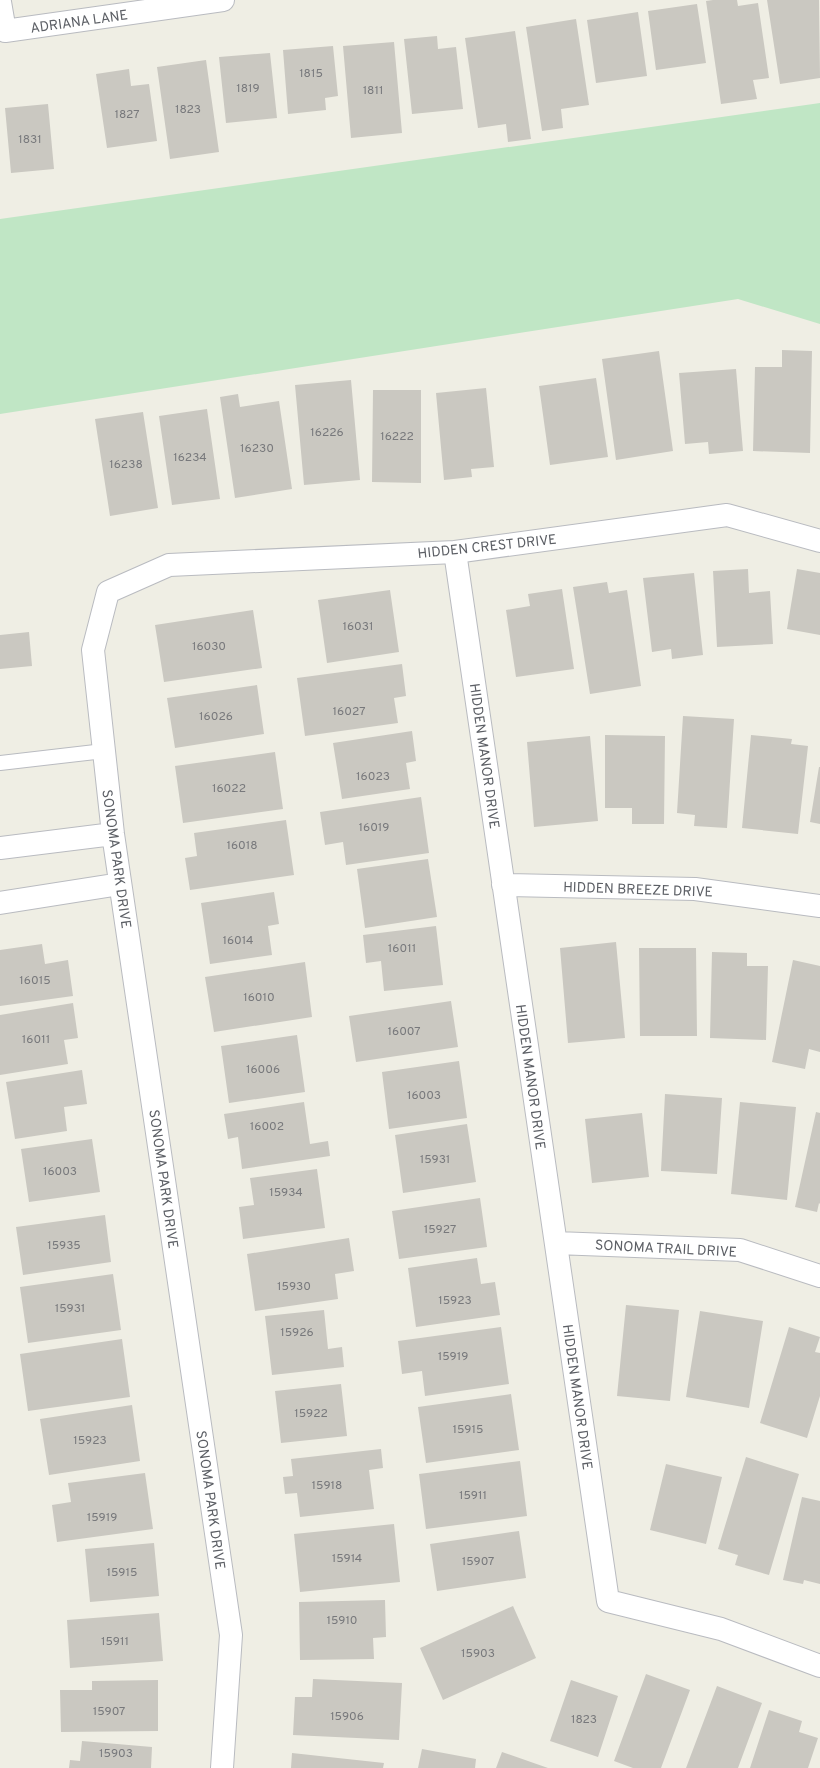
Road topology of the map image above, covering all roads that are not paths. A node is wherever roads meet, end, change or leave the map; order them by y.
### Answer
1 (223, 0) edge
2 (0, 2) edge
3 (820, 541) edge
4 (455, 552) junction
5 (108, 592) joint
6 (104, 751) junction
7 (0, 763) edge
8 (113, 834) junction
9 (0, 848) edge
10 (120, 884) junction
11 (503, 885) junction
12 (0, 903) edge
13 (820, 906) edge
14 (556, 1243) junction
15 (820, 1276) edge
16 (820, 1666) edge
17 (222, 1768) edge

1 - 2 street, ADRIANA LANE
3 - 4 street, HIDDEN CREST DRIVE
4 - 5 street, HIDDEN CREST DRIVE
4 - 11 street, HIDDEN MANOR DRIVE
5 - 6 street, SONOMA PARK DRIVE
6 - 7 lane
6 - 8 street, SONOMA PARK DRIVE
8 - 9 street
8 - 10 street, SONOMA PARK DRIVE
10 - 12 street
10 - 17 street, SONOMA PARK DRIVE
11 - 13 street, HIDDEN BREEZE DRIVE
11 - 14 street, HIDDEN MANOR DRIVE
14 - 15 street, SONOMA TRAIL DRIVE
14 - 16 street, HIDDEN MANOR DRIVE

